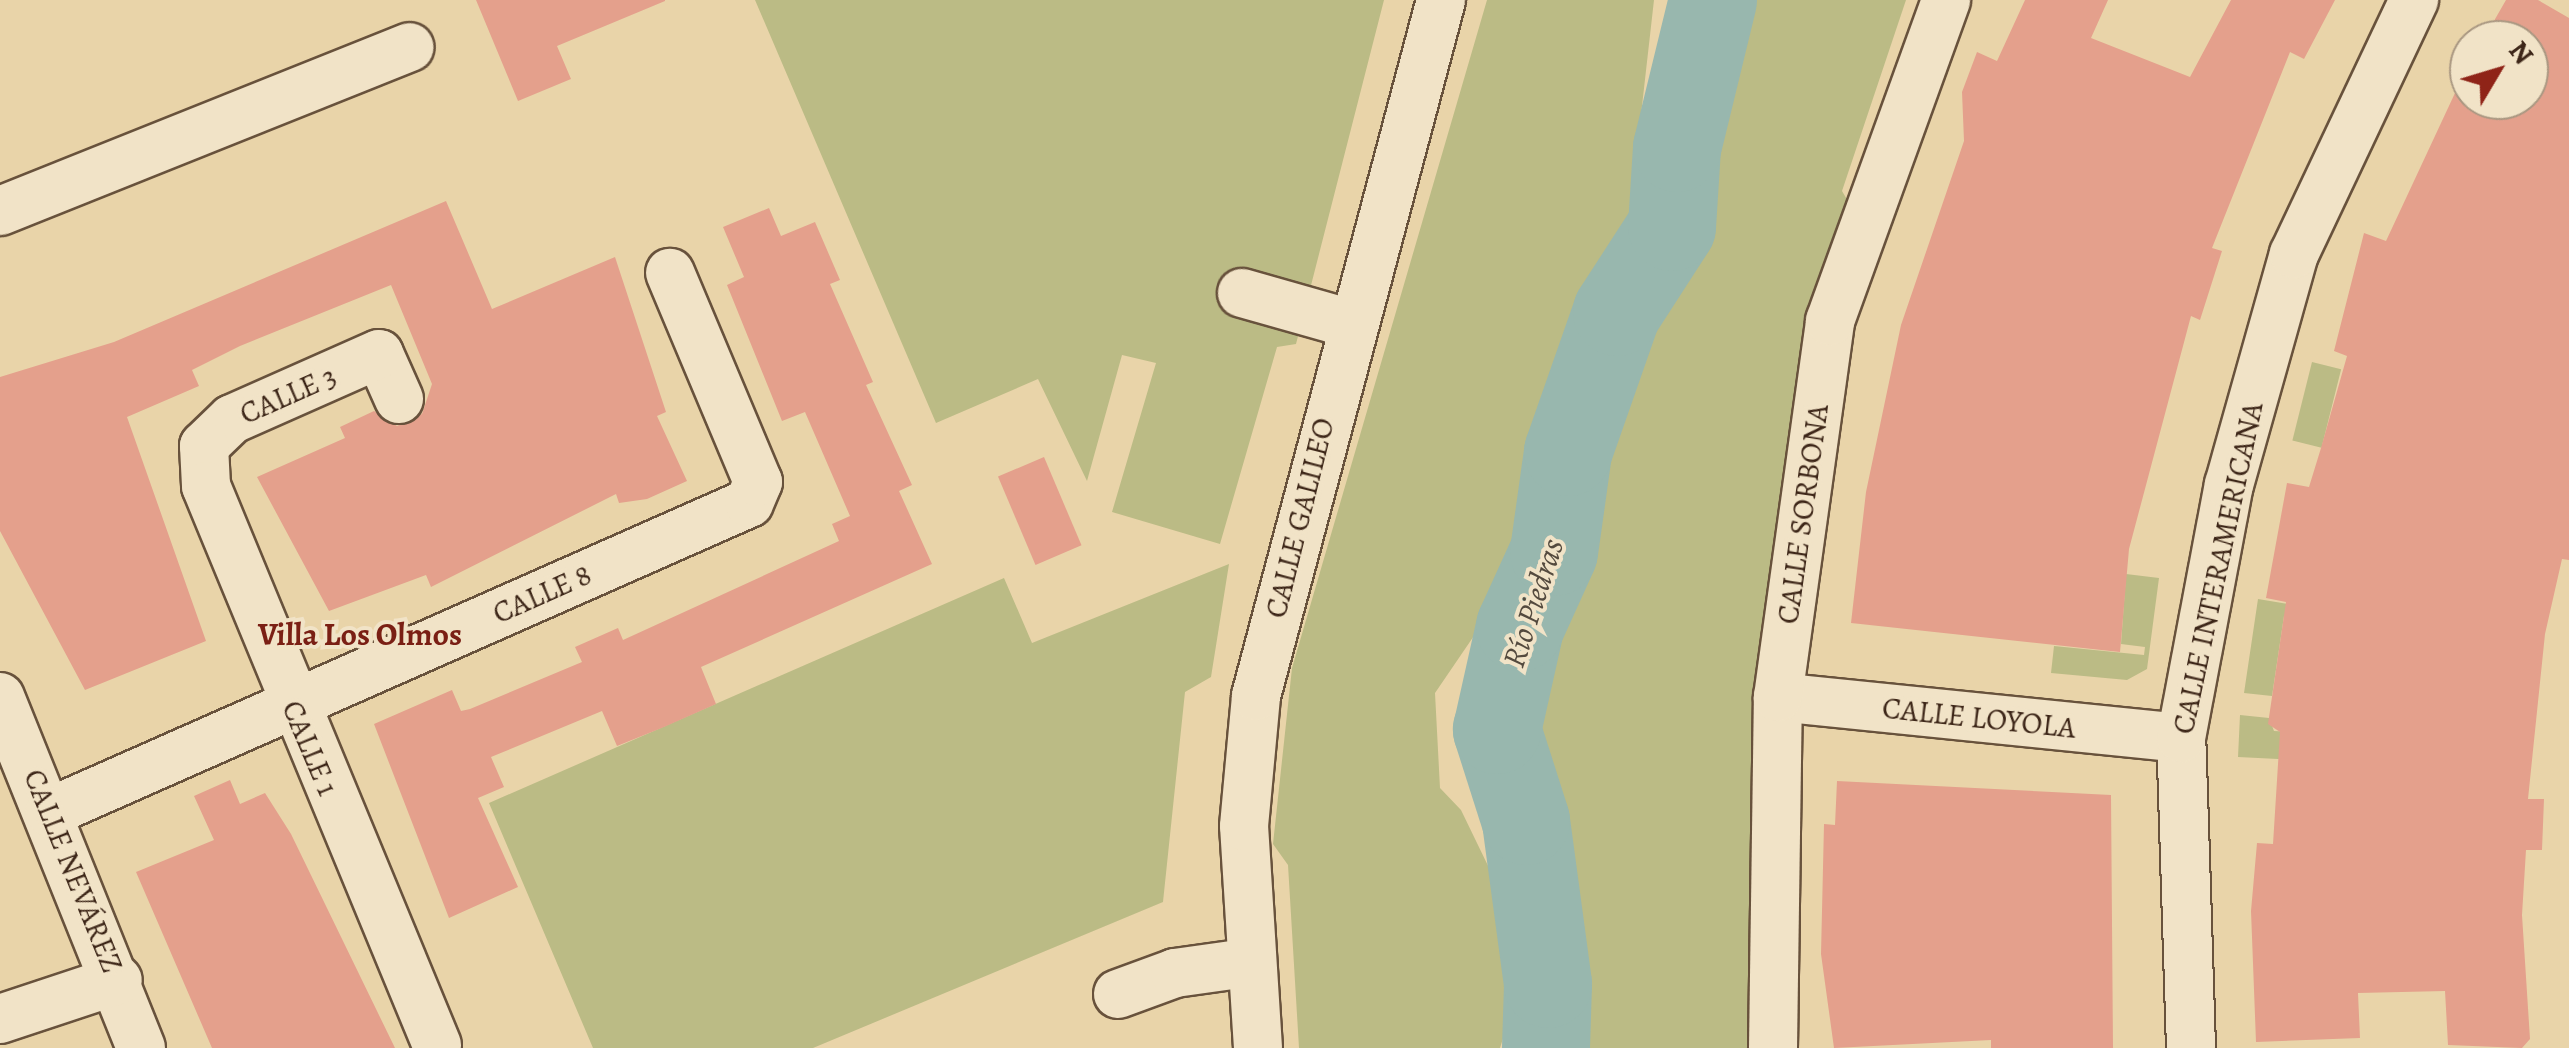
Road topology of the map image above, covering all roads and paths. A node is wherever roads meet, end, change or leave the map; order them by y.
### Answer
1 (1441, 0) edge
2 (1946, 0) edge
3 (2414, 0) edge
4 (409, 47) dead end
5 (0, 211) edge
6 (670, 273) dead end
7 (1242, 293) dead end
8 (1348, 323) junction
9 (399, 399) dead end
10 (204, 446) joint
11 (0, 697) edge
12 (1778, 697) junction
13 (290, 704) junction
14 (2181, 738) junction
15 (50, 812) junction
16 (1246, 964) junction
17 (118, 980) junction
18 (1118, 994) dead end
19 (0, 1018) edge
20 (437, 1045) dead end
21 (141, 1048) edge
22 (1258, 1048) edge
23 (1773, 1048) edge
24 (2191, 1048) edge

1 - 8 street, CALLE GALILEO
2 - 12 street, CALLE SORBONA
3 - 14 street, CALLE INTERAMERICANA
4 - 5 street
6 - 13 street, CALLE 8
7 - 8 street
8 - 16 street, CALLE GALILEO
9 - 10 street, CALLE 3
10 - 13 street, CALLE 1
11 - 15 street, CALLE NEVÁREZ
12 - 14 street, CALLE LOYOLA
12 - 23 street, CALLE SORBONA
13 - 15 street, CALLE 8
13 - 20 street, CALLE 1
14 - 24 street, CALLE INTERAMERICANA
15 - 17 street, CALLE NEVÁREZ
16 - 18 street
16 - 22 street, CALLE GALILEO
17 - 19 street
17 - 21 street, CALLE NEVÁREZ

